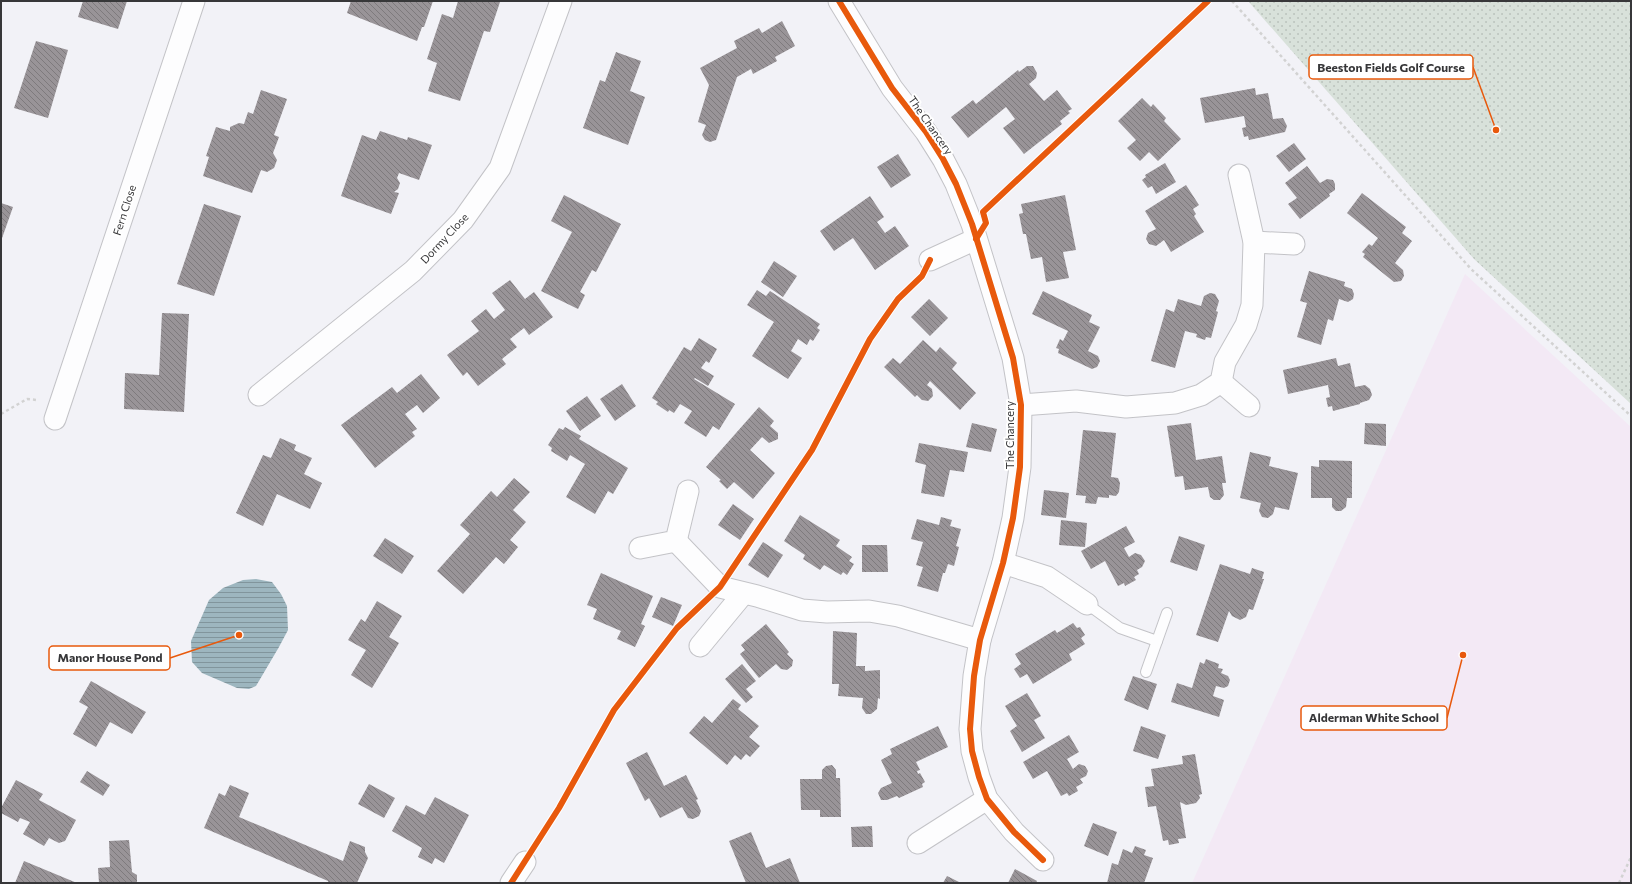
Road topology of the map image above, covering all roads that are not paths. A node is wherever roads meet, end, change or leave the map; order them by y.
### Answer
1 (194, 1) edge
2 (561, 1) edge
3 (839, 1) edge
4 (1239, 175) dead end
5 (976, 239) junction
6 (1254, 242) junction
7 (1294, 244) dead end
8 (930, 260) dead end
9 (1221, 382) junction
10 (259, 395) dead end
11 (1021, 405) junction
12 (1249, 406) dead end
13 (58, 410) road end
14 (688, 492) dead end
15 (676, 541) junction
16 (640, 548) dead end
17 (1003, 563) junction
18 (743, 594) junction
19 (1087, 604) joint
20 (1167, 613) dead end
21 (980, 640) junction
22 (1157, 641) junction
23 (700, 646) dead end
24 (1146, 672) dead end
25 (987, 799) junction
26 (918, 842) dead end
27 (1043, 860) dead end
28 (525, 862) dead end
29 (511, 883) edge

1 - 13 street, Fern Close
2 - 10 street, Dormy Close
3 - 5 street, The Chancery
4 - 6 street
5 - 8 street
5 - 11 street, The Chancery
6 - 7 street
6 - 9 street
9 - 11 street, The Chancery
9 - 12 street
11 - 17 street, The Chancery
14 - 15 street
15 - 16 street
15 - 18 street
17 - 19 street
17 - 21 street, The Chancery
18 - 21 street
18 - 23 street
19 - 22 lane
20 - 22 lane
21 - 25 street, The Chancery
22 - 24 lane
25 - 26 street
25 - 27 street, The Chancery
28 - 29 street

